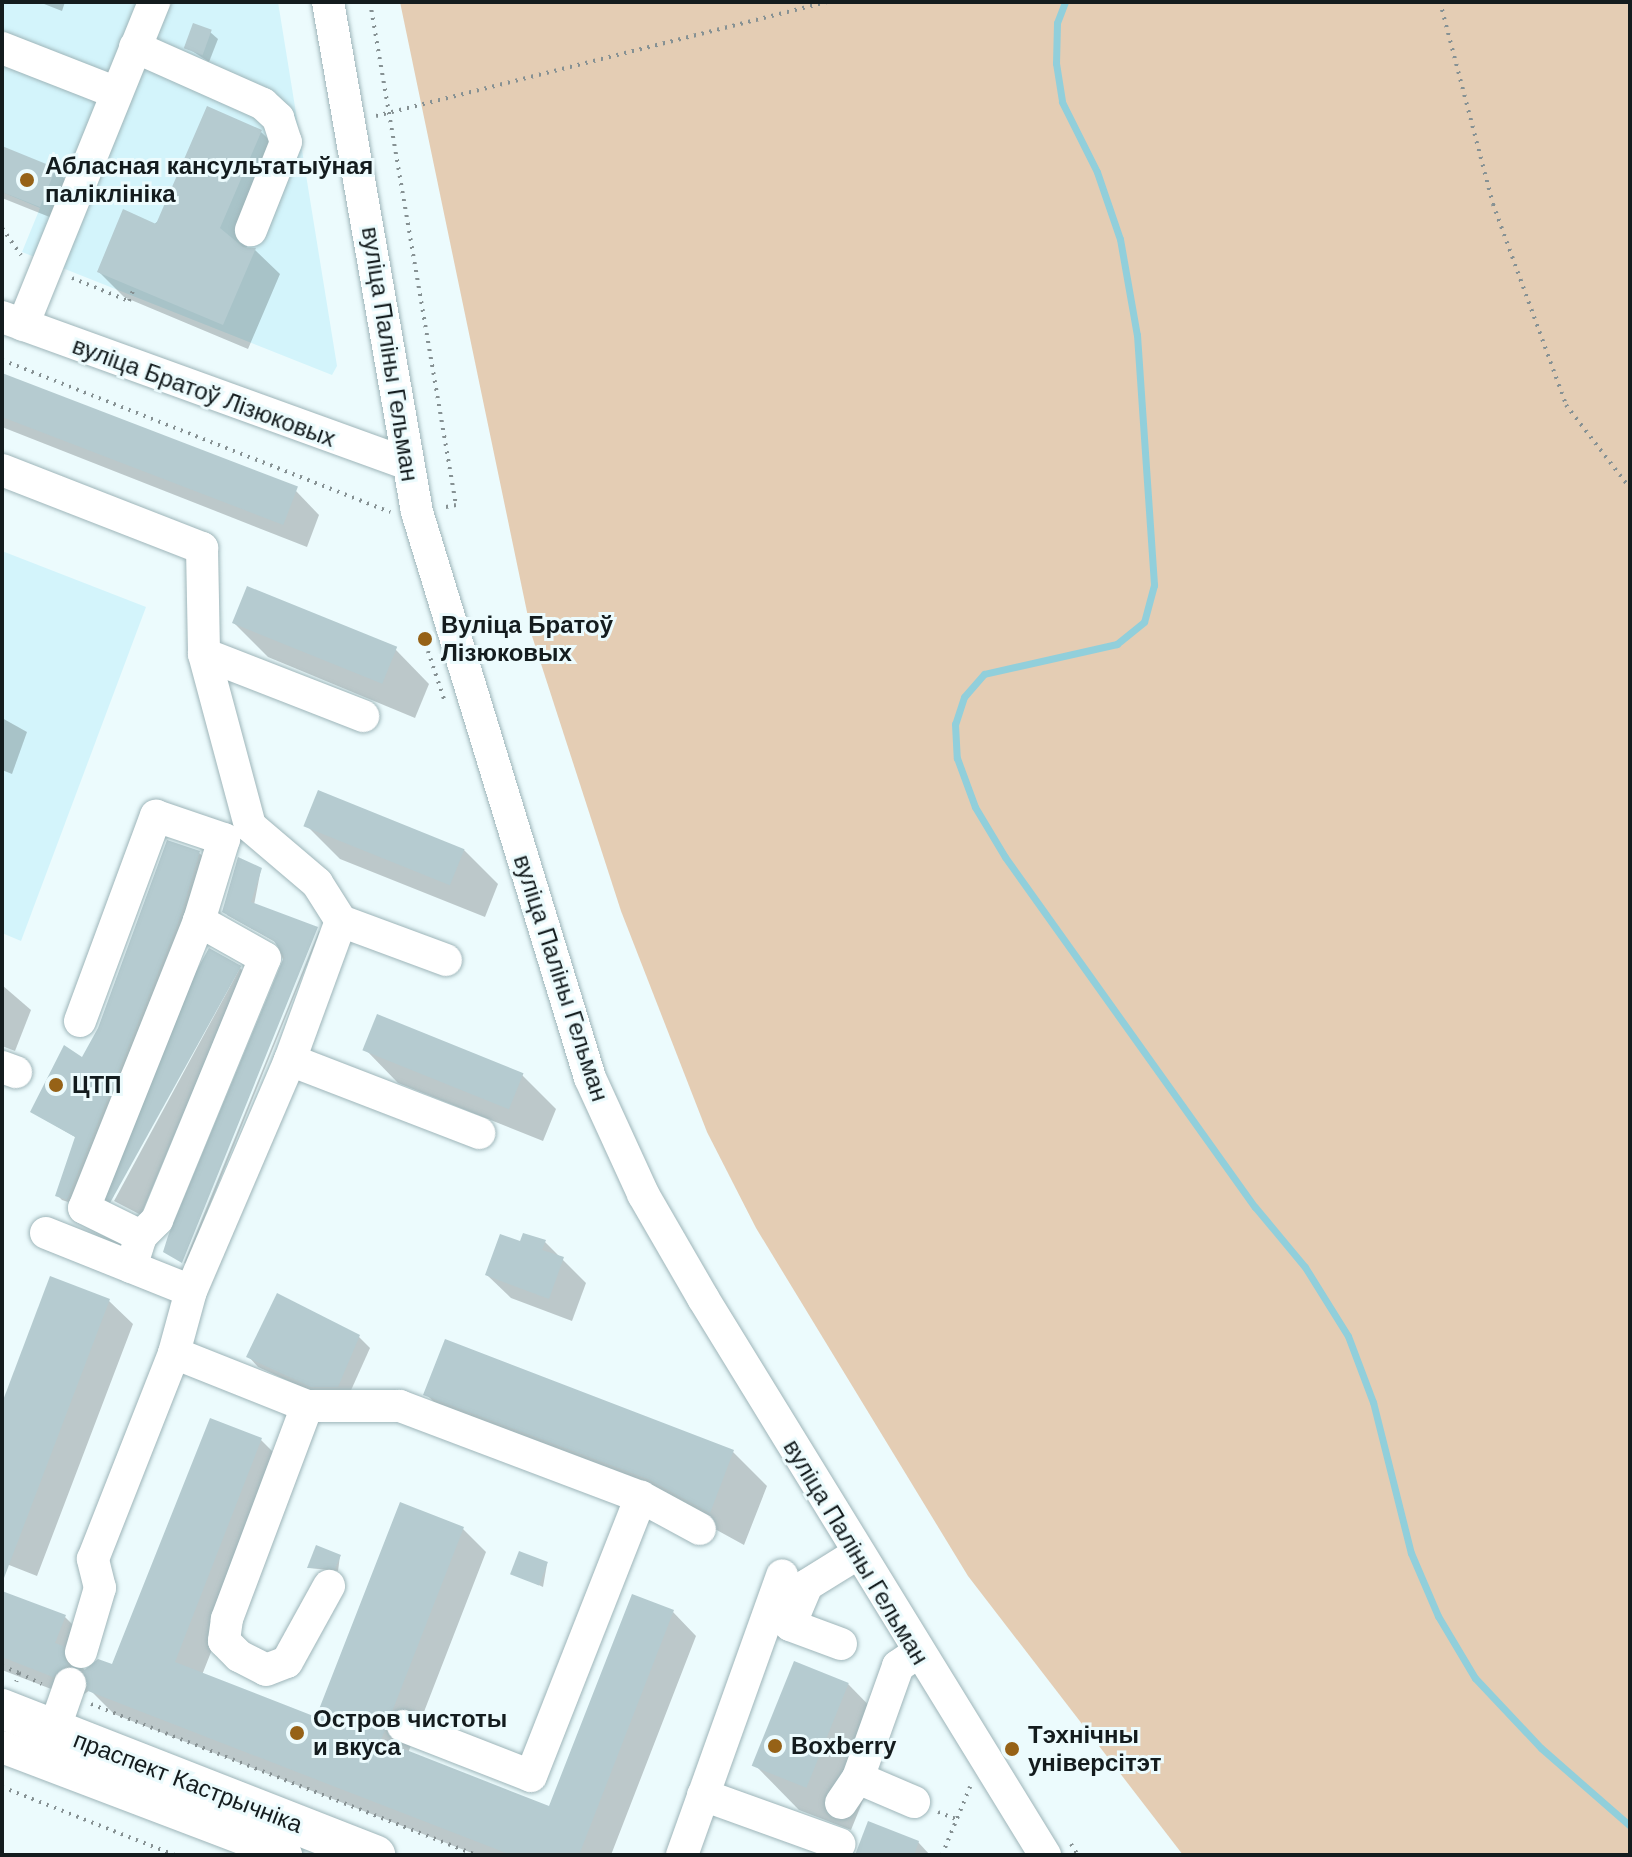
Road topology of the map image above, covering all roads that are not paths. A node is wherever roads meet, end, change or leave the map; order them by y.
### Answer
1 (154, 2) edge
2 (328, 2) edge
3 (135, 47) junction
4 (2, 48) edge
5 (117, 93) junction
6 (251, 230) dead end
7 (12, 321) edge
8 (407, 464) junction
9 (2, 470) edge
10 (204, 654) junction
11 (363, 716) dead end
12 (237, 833) junction
13 (199, 921) junction
14 (341, 921) junction
15 (446, 960) dead end
16 (80, 1021) dead end
17 (290, 1060) junction
18 (479, 1133) dead end
19 (46, 1233) dead end
20 (141, 1236) junction
21 (131, 1267) junction
22 (191, 1291) junction
23 (174, 1353) junction
24 (307, 1406) junction
25 (641, 1497) junction
26 (700, 1529) dead end
27 (857, 1554) junction
28 (782, 1575) dead end
29 (329, 1586) dead end
30 (841, 1644) dead end
31 (81, 1652) dead end
32 (917, 1653) junction
33 (10, 1691) edge
34 (403, 1726) dead end
35 (2, 1747) edge
36 (703, 1795) junction
37 (914, 1802) dead end
38 (839, 1844) dead end
39 (286, 1855) edge
40 (375, 1855) edge
41 (682, 1855) edge
42 (1045, 1855) edge

1 - 3 street
2 - 8 street, вуліца Паліны Гельман
3 - 5 street
3 - 6 street
4 - 5 street
5 - 7 street
7 - 8 street, вуліца Братоў Лізюковых
8 - 27 street, вуліца Паліны Гельман
9 - 10 street
10 - 11 street
10 - 12 street
12 - 13 street
12 - 14 street
12 - 16 street
13 - 20 street
13 - 20 street
14 - 15 street
14 - 17 street
17 - 18 street
17 - 22 street
19 - 21 street
20 - 21 street
21 - 22 street
22 - 23 street
23 - 24 street
23 - 31 street
24 - 25 street
24 - 29 street
25 - 26 street
25 - 34 street
27 - 30 street
27 - 32 street, вуліца Паліны Гельман
28 - 36 street
32 - 37 street
32 - 42 street, вуліца Паліны Гельман
33 - 40 main road, праспект Кастрычніка
35 - 39 street
36 - 38 street
36 - 41 street

